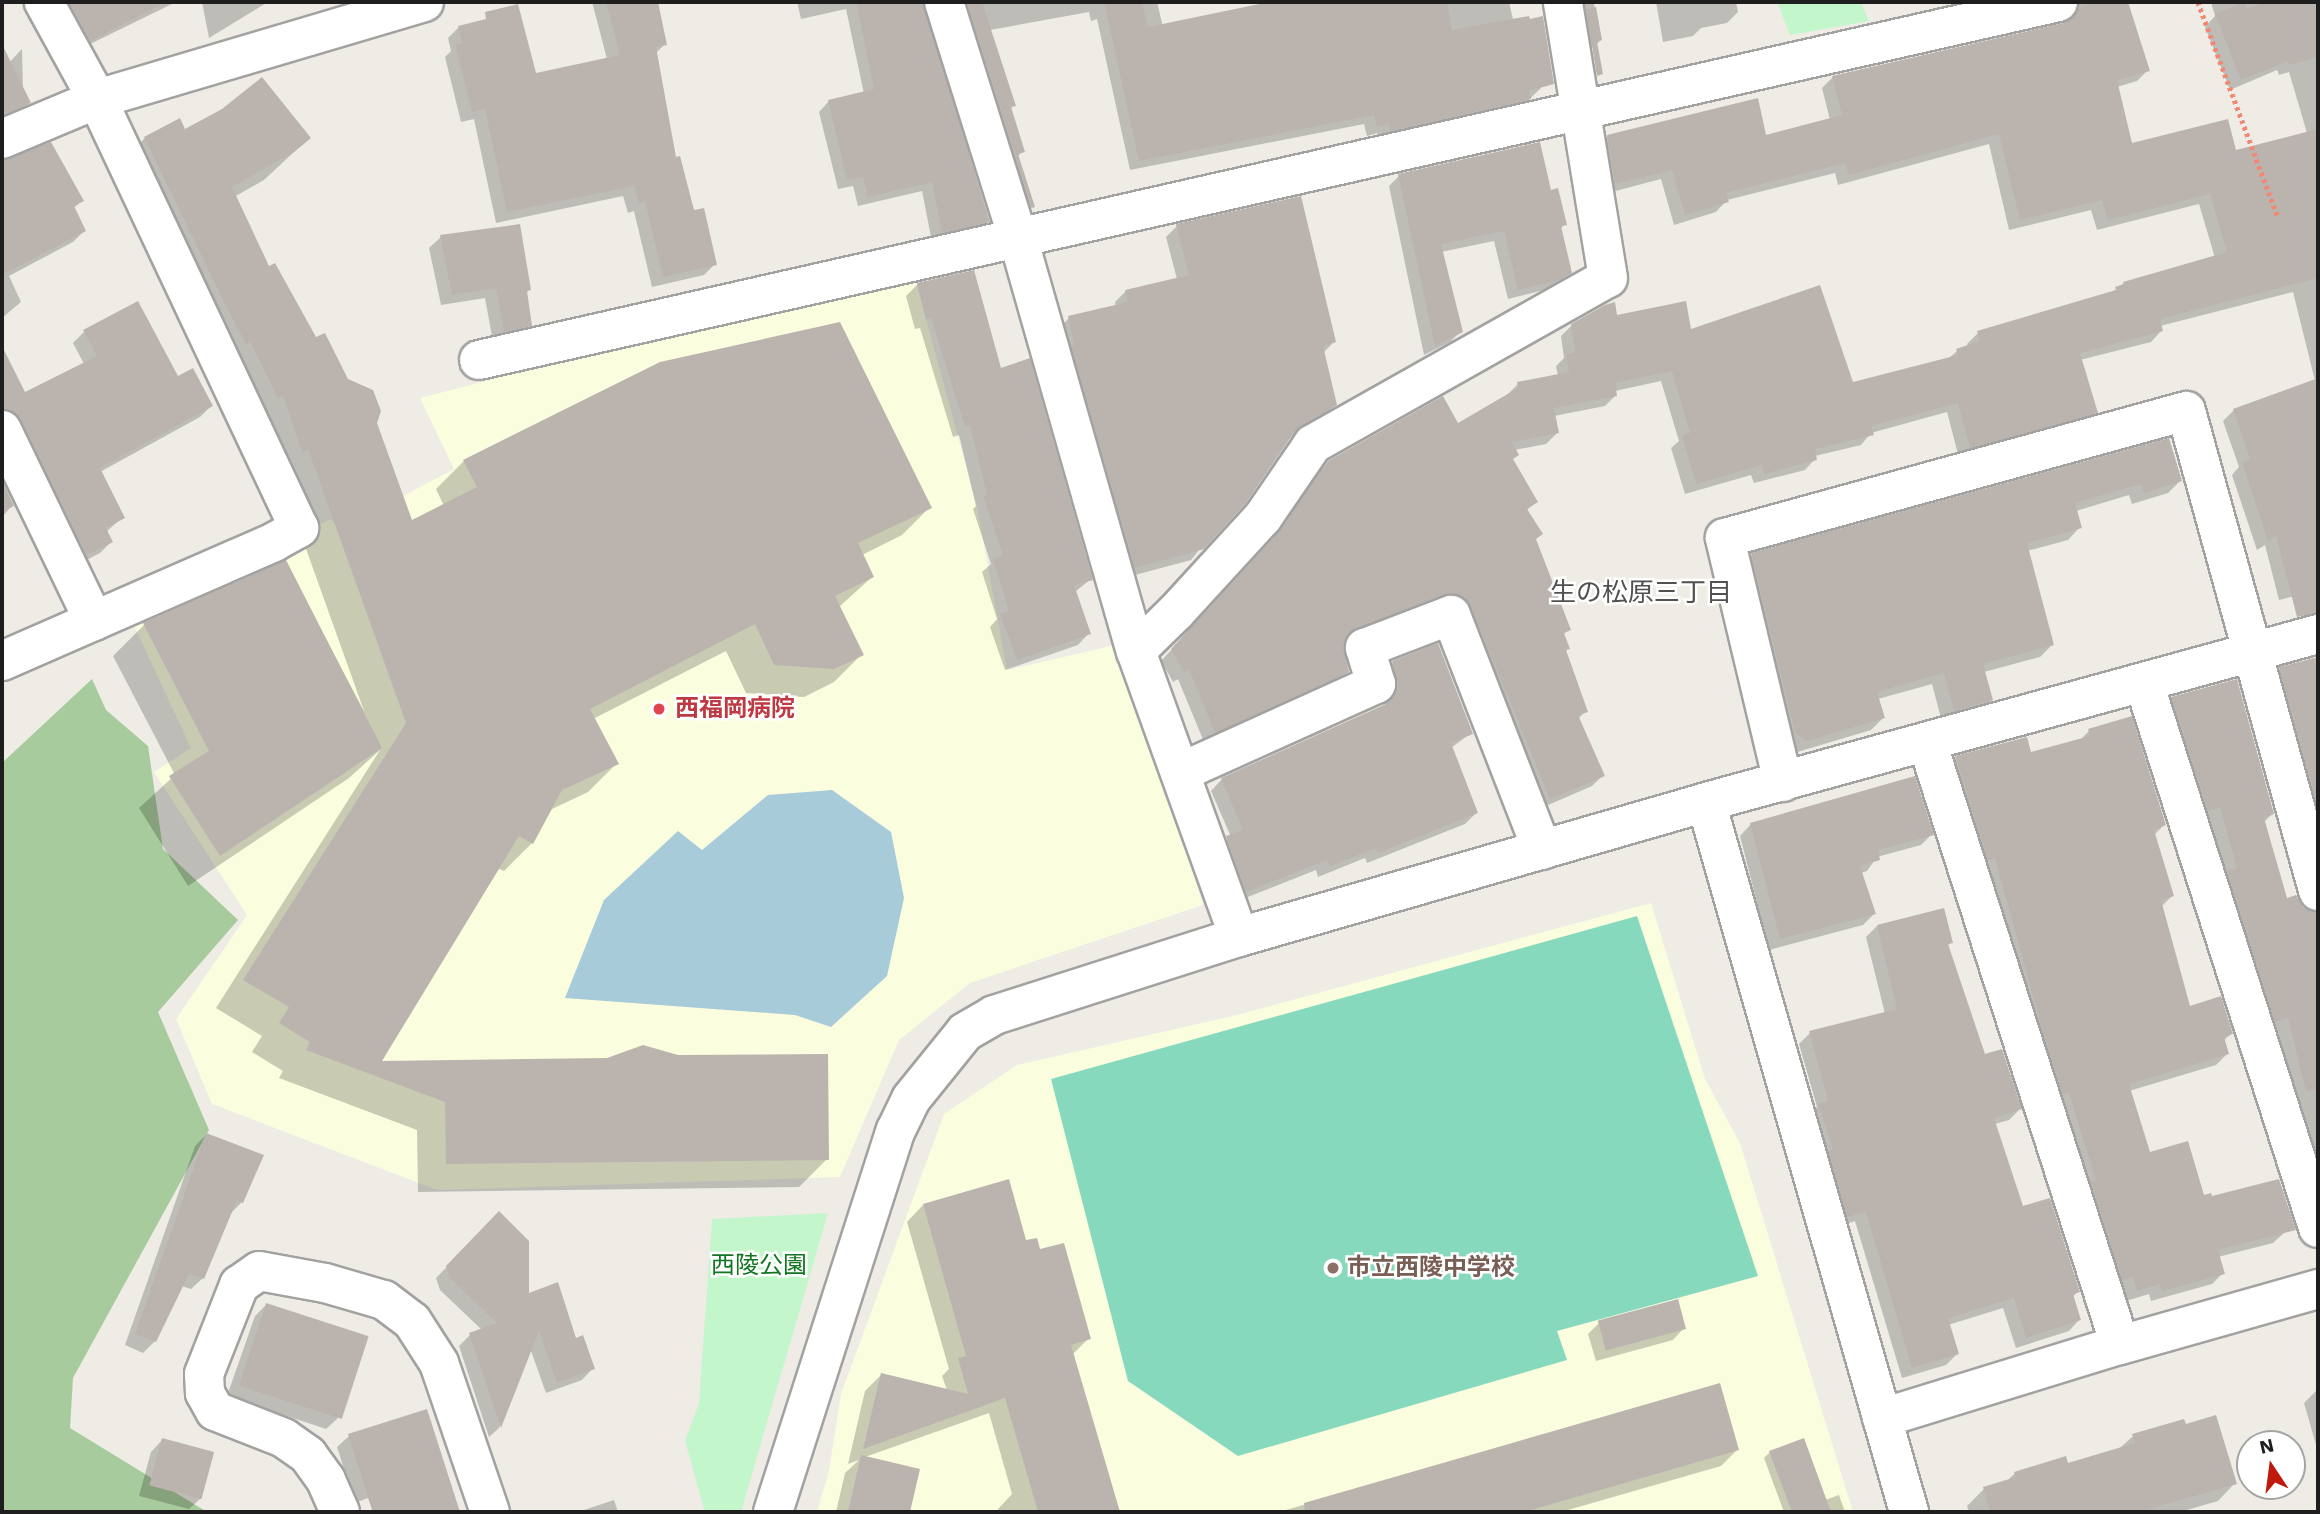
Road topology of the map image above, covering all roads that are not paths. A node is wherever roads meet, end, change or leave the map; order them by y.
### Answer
1 (44, 2) edge
2 (944, 2) edge
3 (1563, 2) edge
4 (2058, 2) edge
5 (409, 3) edge
6 (97, 99) junction
7 (1582, 112) junction
8 (2, 139) edge
9 (1018, 238) junction
10 (480, 360) dead end
11 (2, 430) edge
12 (94, 621) junction
13 (2318, 634) edge
14 (1136, 651) junction
15 (2251, 654) junction
16 (2, 661) edge
17 (2144, 683) junction
18 (1927, 742) junction
19 (1181, 772) junction
20 (1783, 782) junction
21 (1706, 802) junction
22 (1542, 850) junction
23 (2318, 891) edge
24 (1239, 937) junction
25 (2318, 1228) edge
26 (2318, 1289) edge
27 (2120, 1345) junction
28 (1882, 1418) junction
29 (340, 1512) edge
30 (490, 1512) edge
31 (773, 1512) edge
32 (1909, 1512) edge

1 - 6 street
2 - 9 street
3 - 7 street
4 - 7 street
5 - 6 street
6 - 8 street
6 - 12 street
7 - 9 street
7 - 14 street
9 - 10 street
9 - 14 street
11 - 12 street
12 - 16 street
13 - 15 street
14 - 19 street
15 - 17 street
15 - 20 street
15 - 23 street
17 - 18 street
17 - 25 street
18 - 20 street
18 - 27 street
19 - 22 street
19 - 24 street
20 - 21 street
21 - 22 street
21 - 28 street
22 - 24 street
24 - 31 street
26 - 27 street
27 - 28 street
28 - 32 street
29 - 30 street

